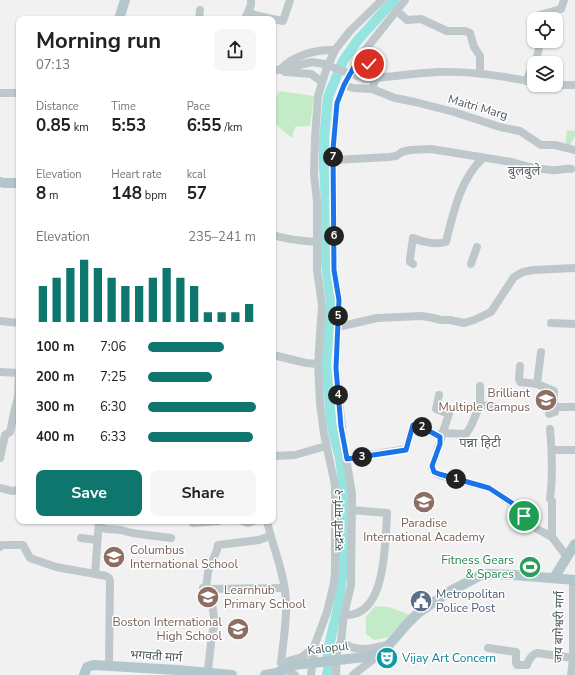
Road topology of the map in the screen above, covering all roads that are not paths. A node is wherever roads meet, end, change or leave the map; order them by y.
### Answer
1 (125, 0) edge
2 (251, 0) edge
3 (290, 0) edge
4 (382, 0) edge
5 (405, 0) edge
6 (564, 0) edge
7 (200, 10) dead end
8 (397, 11) junction
9 (547, 12) edge
10 (247, 15) edge
11 (120, 16) edge
12 (199, 16) edge
13 (259, 16) edge
14 (276, 20) edge
15 (335, 50) junction
16 (362, 54) junction
17 (277, 70) edge
18 (480, 73) junction
19 (376, 78) junction
20 (527, 81) edge
21 (322, 82) junction
22 (344, 85) junction
23 (563, 85) edge
24 (575, 85) edge
25 (372, 89) junction
26 (16, 92) edge
27 (0, 93) edge
28 (575, 150) edge
29 (483, 158) junction
30 (334, 160) junction
31 (571, 169) dead end
32 (0, 182) edge
33 (16, 183) edge
34 (276, 236) edge
35 (317, 242) junction
36 (477, 247) dead end
37 (413, 264) dead end
38 (471, 264) dead end
39 (575, 268) edge
40 (0, 321) edge
41 (16, 323) edge
42 (551, 323) dead end
43 (575, 324) edge
44 (338, 327) junction
45 (540, 352) dead end
46 (276, 356) edge
47 (318, 364) junction
48 (520, 366) dead end
49 (0, 372) edge
50 (16, 373) edge
51 (537, 384) junction
52 (480, 386) dead end
53 (439, 395) dead end
54 (16, 404) edge
55 (480, 405) junction
56 (493, 406) dead end
57 (575, 407) edge
58 (550, 429) dead end
59 (441, 435) junction
60 (326, 446) junction
61 (552, 450) junction
62 (575, 450) edge
63 (276, 456) edge
64 (0, 458) edge
65 (347, 459) junction
66 (0, 488) edge
67 (16, 490) edge
68 (352, 510) junction
69 (99, 524) edge
70 (268, 524) edge
71 (270, 536) junction
72 (552, 537) junction
73 (81, 538) dead end
74 (171, 538) dead end
75 (98, 540) junction
76 (1, 544) edge
77 (575, 544) edge
78 (567, 557) junction
79 (94, 574) junction
80 (554, 578) junction
81 (574, 580) edge
82 (284, 588) junction
83 (206, 589) junction
84 (344, 615) junction
85 (341, 641) junction
86 (390, 644) junction
87 (314, 647) junction
88 (488, 648) dead end
89 (381, 654) junction
90 (573, 658) junction
91 (109, 666) junction
92 (289, 668) edge
93 (572, 671) edge
94 (210, 673) junction
95 (84, 675) edge
96 (232, 675) edge
97 (265, 675) edge
98 (311, 675) edge
99 (336, 675) edge
100 (353, 675) edge

1 - 11 main road
2 - 10 street
3 - 14 street
4 - 15 street
5 - 8 street, रुद्रमती मार्ग-२
6 - 9 street
7 - 12 street
8 - 16 street, रुद्रमती मार्ग-२
8 - 18 street
10 - 13 street
15 - 17 street
15 - 21 street
16 - 19 street
16 - 22 street, रुद्रमती मार्ग-२
17 - 19 street, bridge
17 - 21 street
18 - 19 street
18 - 20 street
19 - 25 street
21 - 35 street
22 - 25 street, Maitri Marg
22 - 30 street, रुद्रमती मार्ग-२
23 - 24 street
25 - 28 street, Maitri Marg
26 - 27 street
29 - 30 street
29 - 31 street
29 - 37 street
30 - 44 street, रुद्रमती मार्ग-२
32 - 33 main road
34 - 35 street
35 - 47 street
36 - 38 street
39 - 44 street
40 - 41 street
42 - 43 street
44 - 65 street, रुद्रमती मार्ग-२
45 - 51 street
46 - 47 street
47 - 60 street
48 - 51 street
49 - 50 street
51 - 57 street
52 - 55 street
53 - 59 street
54 - 64 street
55 - 56 street
55 - 59 street
58 - 61 street
59 - 65 street
59 - 72 street
60 - 63 street
60 - 87 street
61 - 62 street
61 - 72 street
65 - 68 street, रुद्रमती मार्ग-२
66 - 67 street
68 - 84 street, रुद्रमती मार्ग-२
68 - 84 street
69 - 74 street
69 - 75 street
70 - 71 street
71 - 82 street
71 - 83 street
72 - 78 street
73 - 75 street
75 - 79 street
76 - 79 street
77 - 78 main road
78 - 80 main road
79 - 91 street
80 - 81 main road, जय बागेश्वरी मार्ग
80 - 86 main road, जय बागेश्वरी मार्ग
81 - 90 street, जय बागेश्वरी मार्ग
82 - 83 street
82 - 92 street
83 - 94 street
84 - 85 street, रुद्रमती मार्ग-२
85 - 86 street
85 - 99 street, रुद्रमती मार्ग-२
86 - 89 main road, जय बागेश्वरी मार्ग
87 - 92 street
87 - 98 street
88 - 90 street
89 - 92 main road, Kalopul, bridge
89 - 100 street
90 - 93 street, जय बागेश्वरी मार्ग
91 - 94 main road, भगवती मार्ग
91 - 95 main road, भगवती मार्ग
92 - 97 main road
94 - 96 main road, भगवती मार्ग

